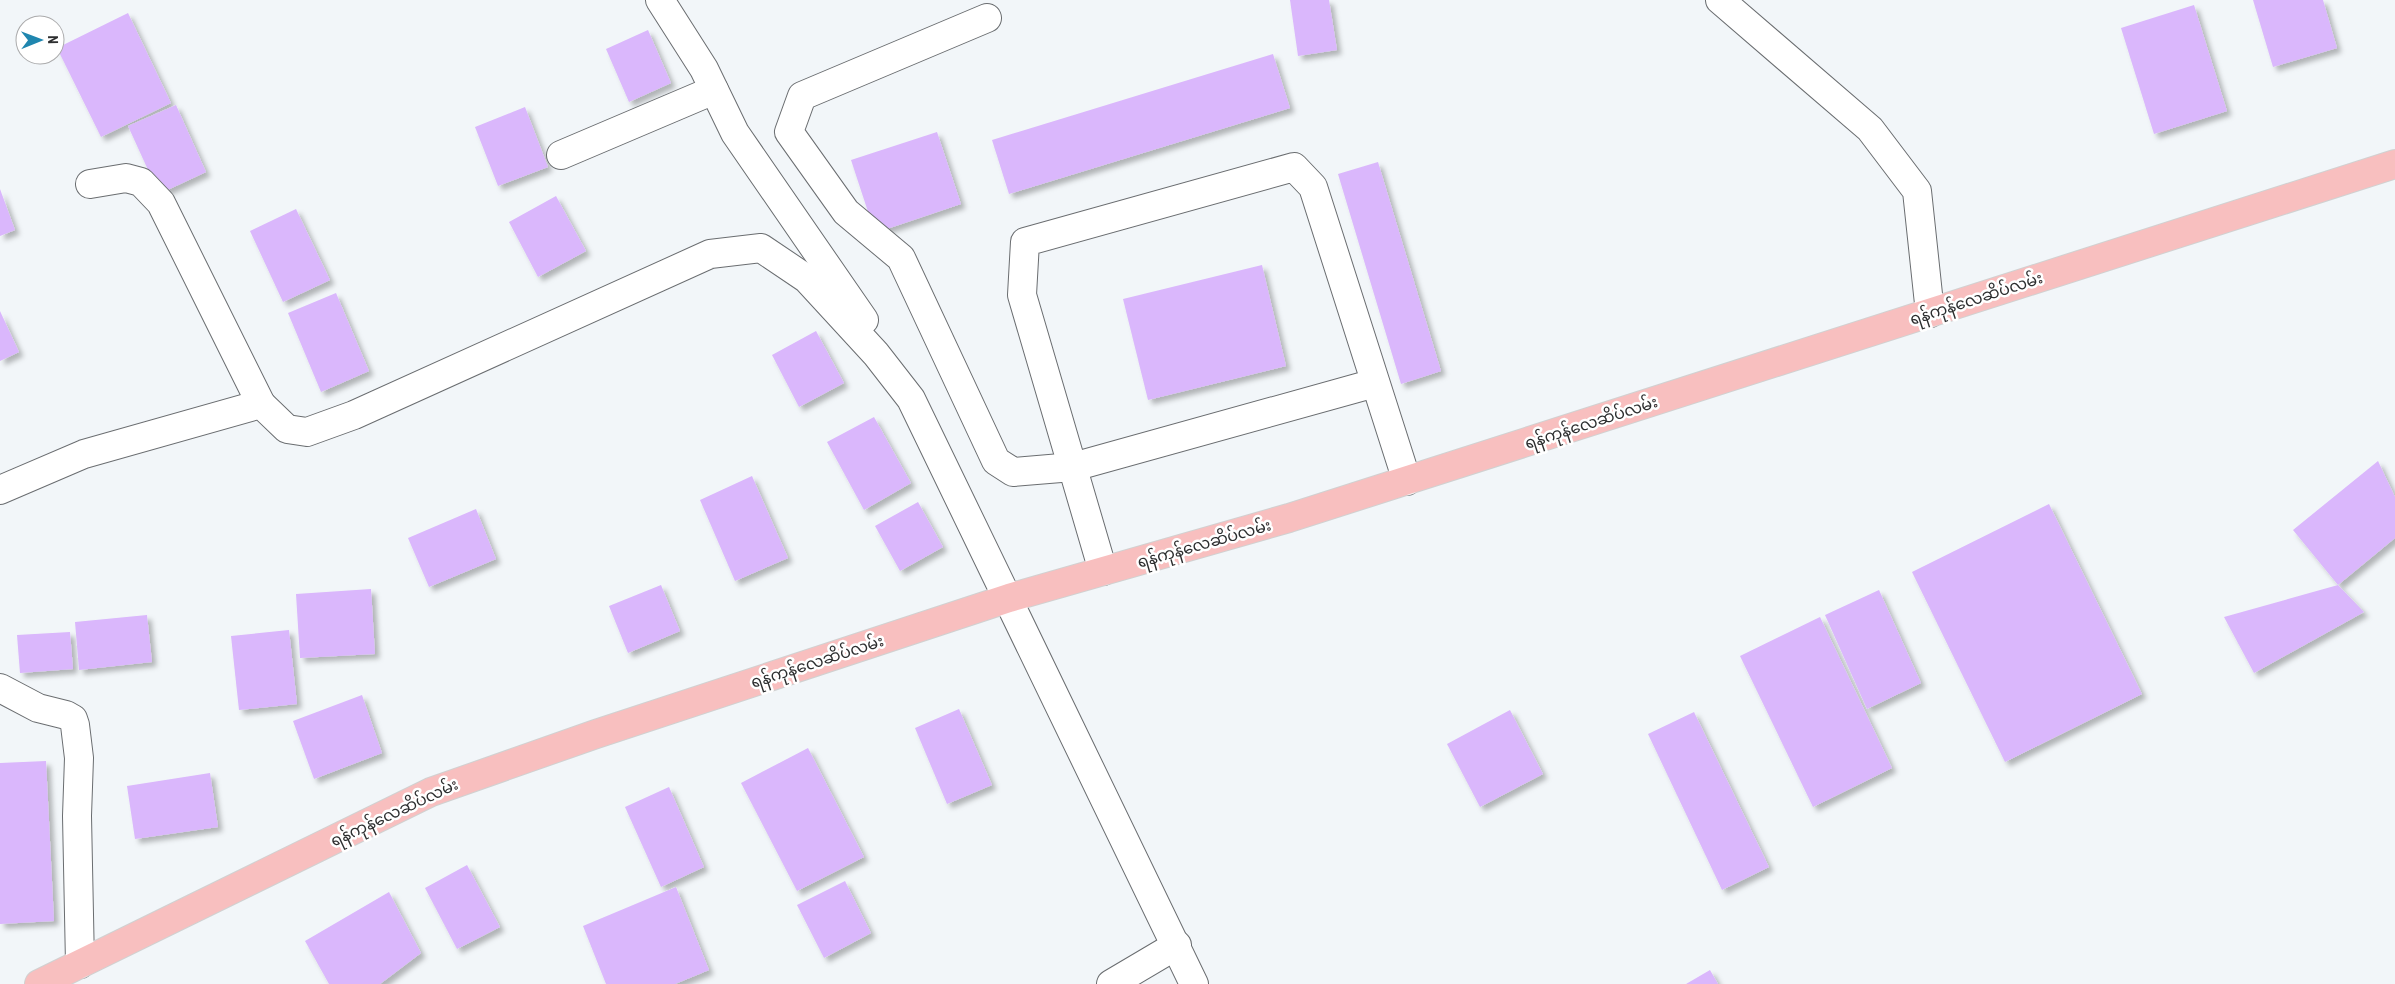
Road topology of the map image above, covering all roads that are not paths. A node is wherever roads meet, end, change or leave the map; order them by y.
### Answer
1 (660, 0) edge
2 (1720, 0) edge
3 (987, 18) dead end
4 (714, 90) junction
5 (561, 155) dead end
6 (2395, 164) edge
7 (90, 184) dead end
8 (1930, 313) junction
9 (876, 354) junction
10 (1376, 382) junction
11 (262, 404) junction
12 (1073, 467) junction
13 (1407, 481) junction
14 (0, 490) edge
15 (1103, 571) junction
16 (1009, 598) junction
17 (0, 688) edge
18 (1177, 945) junction
19 (80, 964) junction
20 (39, 984) edge
21 (1111, 984) edge
22 (1194, 984) edge

1 - 4 street
2 - 8 street
3 - 12 street
4 - 5 street
4 - 9 street
6 - 8 main road, ရန်ကုန်လေဆိပ်လမ်း
7 - 11 street
8 - 13 main road, ရန်ကုန်လေဆိပ်လမ်း
9 - 11 street
9 - 16 street
10 - 12 street
10 - 12 street
10 - 13 street
11 - 14 street
12 - 15 street
13 - 15 main road, ရန်ကုန်လေဆိပ်လမ်း
15 - 16 main road, ရန်ကုန်လေဆိပ်လမ်း
16 - 18 street
16 - 19 main road, ရန်ကုန်လေဆိပ်လမ်း
17 - 19 street
18 - 21 street
18 - 22 street
19 - 20 main road, ရန်ကုန်လေဆိပ်လမ်း

